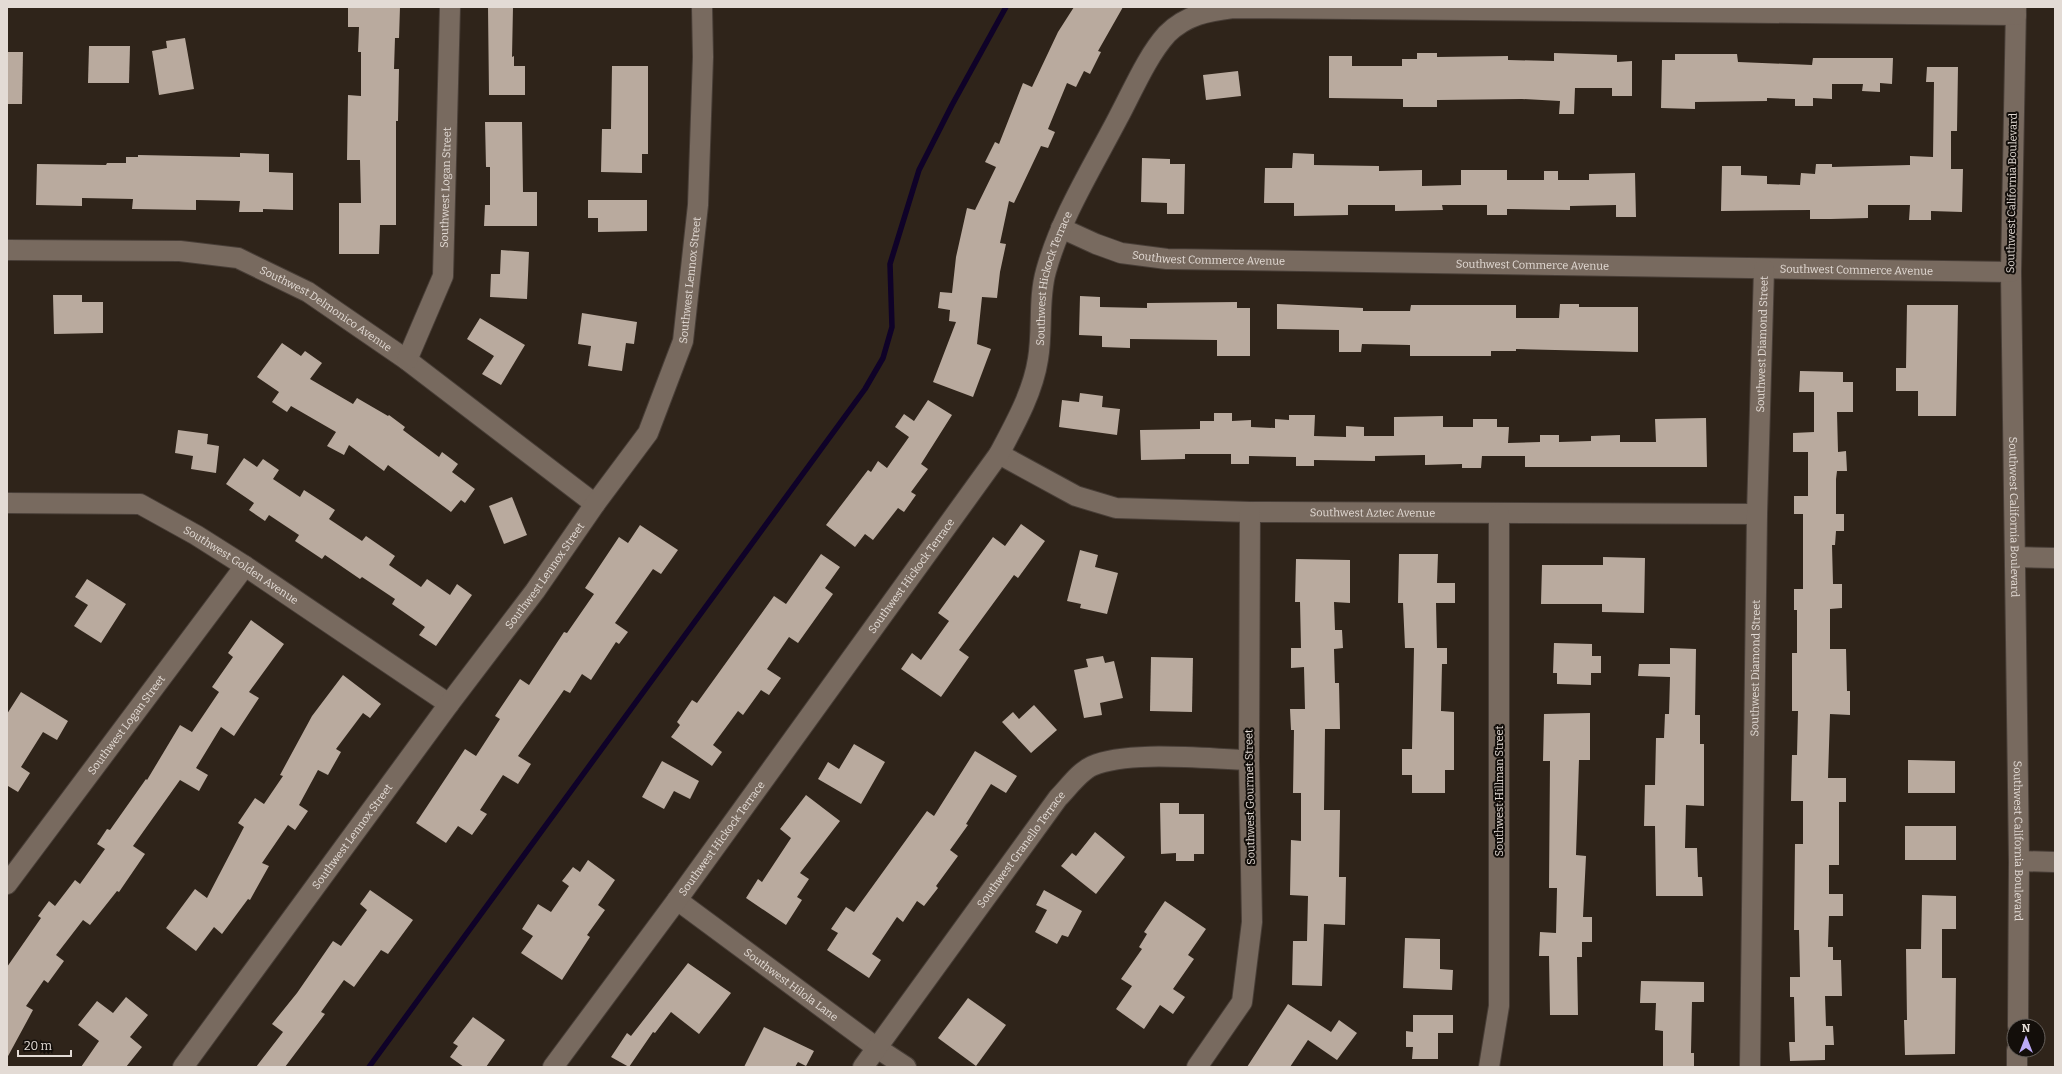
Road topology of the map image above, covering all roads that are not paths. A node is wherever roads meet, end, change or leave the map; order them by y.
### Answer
1 (450, 7) edge
2 (702, 7) edge
3 (1353, 8) edge
4 (2016, 11) edge
5 (1061, 228) junction
6 (7, 250) edge
7 (1764, 269) junction
8 (2011, 272) junction
9 (407, 360) junction
10 (1000, 454) junction
11 (7, 503) edge
12 (595, 504) junction
13 (1250, 512) junction
14 (1499, 514) junction
15 (1758, 514) junction
16 (2015, 557) junction
17 (2055, 558) edge
18 (245, 566) junction
19 (449, 704) junction
20 (1249, 760) junction
21 (2019, 861) junction
22 (2055, 862) edge
23 (7, 884) edge
24 (677, 900) junction
25 (2018, 1018) edge
26 (877, 1048) junction
27 (183, 1067) edge
28 (553, 1067) edge
29 (863, 1067) edge
30 (906, 1067) edge
31 (1197, 1067) edge
32 (1488, 1067) edge
33 (1750, 1067) edge

1 - 9 street, Southwest Logan Street
2 - 12 street, Southwest Lennox Street
3 - 4 street
3 - 5 street, Southwest Hickock Terrace
4 - 8 street, Southwest California Boulevard
5 - 7 street, Southwest Commerce Avenue
5 - 10 street, Southwest Hickock Terrace
6 - 9 street, Southwest Delmonico Avenue
7 - 8 street, Southwest Commerce Avenue
7 - 15 street, Southwest Diamond Street
8 - 16 street, Southwest California Boulevard
9 - 12 street, Southwest Delmonico Avenue
10 - 13 street, Southwest Aztec Avenue
10 - 24 street, Southwest Hickock Terrace
11 - 18 street, Southwest Golden Avenue
12 - 19 street, Southwest Lennox Street
13 - 14 street, Southwest Aztec Avenue
13 - 20 street, Southwest Gourmet Street
14 - 15 street, Southwest Aztec Avenue
14 - 32 street, Southwest Hillman Street
15 - 33 street, Southwest Diamond Street
16 - 17 street
16 - 21 street, Southwest California Boulevard
18 - 19 street, Southwest Golden Avenue
18 - 23 street, Southwest Logan Street
19 - 27 street, Southwest Lennox Street
20 - 26 street, Southwest Granello Terrace
20 - 31 street, Southwest Gourmet Street
21 - 22 street
21 - 25 street, Southwest California Boulevard
24 - 26 street, Southwest Hilola Lane
24 - 28 street, Southwest Hickock Terrace
26 - 29 street, Southwest Granello Terrace
26 - 30 street, Southwest Hilola Lane

